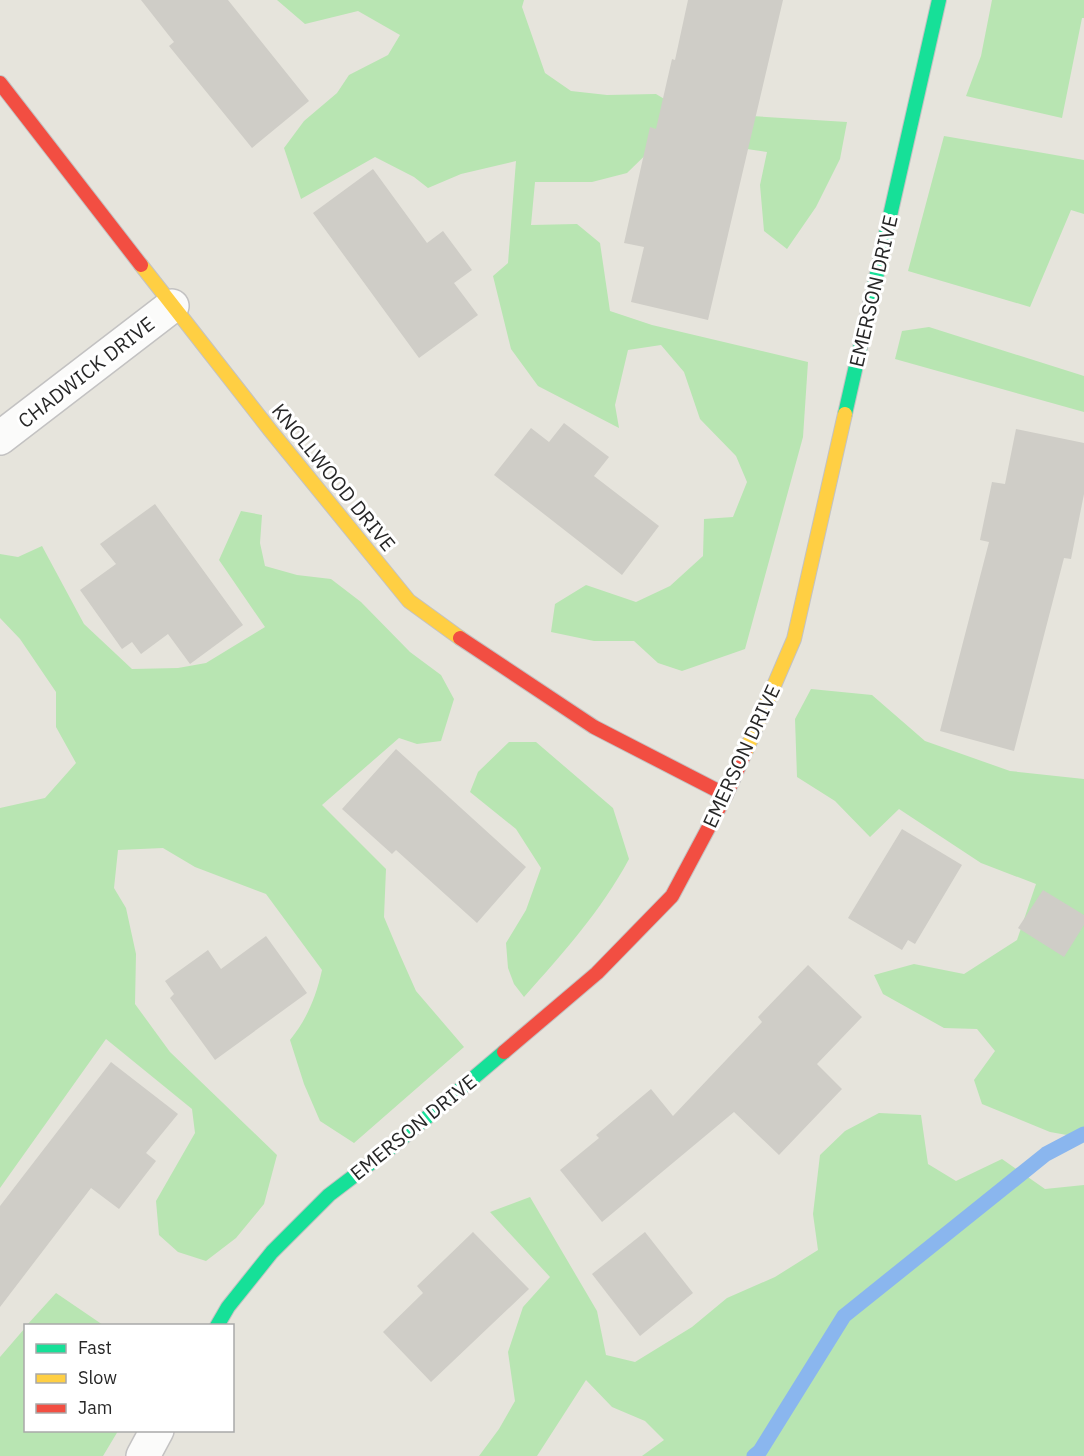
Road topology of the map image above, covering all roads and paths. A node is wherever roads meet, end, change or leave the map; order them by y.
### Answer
1 (939, 0) edge
2 (0, 83) edge
3 (172, 306) junction
4 (0, 438) edge
5 (726, 795) junction
6 (218, 1324) edge
7 (156, 1432) edge
8 (143, 1456) edge

1 - 5 street, EMERSON DRIVE
2 - 3 street, KNOLLWOOD DRIVE
3 - 4 street, CHADWICK DRIVE
3 - 5 street, KNOLLWOOD DRIVE
5 - 6 street, EMERSON DRIVE
7 - 8 street

